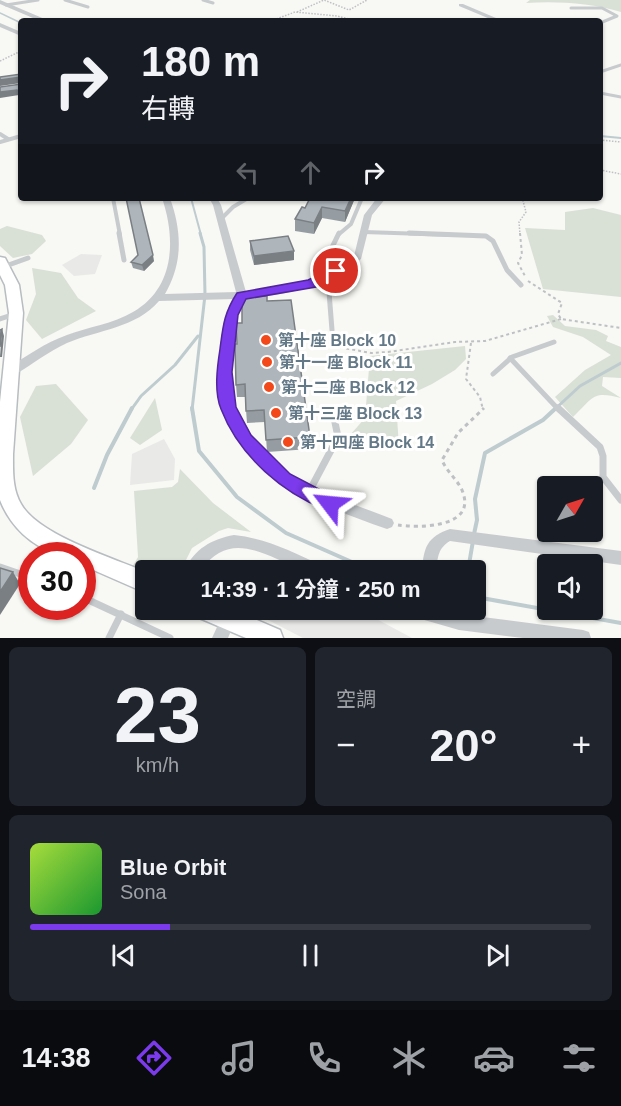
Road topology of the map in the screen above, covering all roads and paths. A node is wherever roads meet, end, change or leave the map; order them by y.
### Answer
1 (20, 0) edge
2 (38, 0) edge
3 (65, 0) edge
4 (203, 0) edge
5 (367, 0) edge
6 (16, 2) junction
7 (3, 3) edge
8 (213, 3) dead end
9 (461, 5) dead end
10 (88, 7) dead end
11 (571, 8) dead end
12 (295, 12) junction
13 (38, 18) edge
14 (279, 18) edge
15 (345, 18) edge
16 (493, 18) edge
17 (603, 22) edge
18 (0, 25) edge
19 (18, 33) edge
20 (18, 52) edge
21 (0, 61) edge
22 (621, 65) edge
23 (603, 71) edge
24 (603, 94) edge
25 (621, 97) edge
26 (0, 134) edge
27 (18, 137) edge
28 (8, 139) junction
29 (603, 140) edge
30 (0, 142) edge
31 (621, 142) edge
32 (603, 171) edge
33 (621, 174) edge
34 (114, 201) edge
35 (167, 201) edge
36 (214, 201) edge
37 (243, 201) edge
38 (361, 201) edge
39 (380, 201) edge
40 (523, 201) edge
41 (221, 219) junction
42 (364, 232) junction
43 (28, 258) dead end
44 (124, 260) dead end
45 (2, 264) edge
46 (336, 271) junction
47 (316, 282) junction
48 (521, 285) dead end
49 (242, 296) junction
50 (157, 298) junction
51 (8, 316) edge
52 (561, 319) junction
53 (621, 328) edge
54 (332, 330) joint
55 (554, 342) dead end
56 (471, 343) junction
57 (510, 358) junction
58 (11, 372) junction
59 (493, 374) dead end
60 (332, 408) dead end
61 (3, 434) edge
62 (309, 492) junction
63 (621, 500) edge
64 (387, 523) joint
65 (55, 542) edge
66 (621, 558) edge
67 (200, 560) edge
68 (293, 560) edge
69 (430, 560) edge
70 (96, 561) edge
71 (0, 567) edge
72 (18, 573) edge
73 (135, 578) edge
74 (96, 603) edge
75 (121, 614) junction
76 (457, 620) edge
77 (224, 628) edge
78 (109, 638) edge
79 (170, 638) edge
80 (272, 638) edge
81 (583, 638) edge

1 - 6 lane
2 - 6 lane
3 - 10 lane
4 - 8 lane
5 - 12 path
6 - 7 lane
7 - 13 street
9 - 16 street
11 - 17 lane
12 - 14 path
12 - 15 path
18 - 19 street
20 - 21 path
22 - 23 lane
24 - 25 lane
26 - 28 lane
27 - 28 lane
28 - 30 lane
29 - 31 path
32 - 33 path
34 - 44 lane
35 - 50 street
36 - 41 street
37 - 41 lane
38 - 46 lane
39 - 42 street
40 - 52 path
41 - 49 street
42 - 46 street
42 - 48 lane
43 - 45 lane
45 - 51 main road
46 - 47 street
47 - 49 street
47 - 54 lane
49 - 50 street
49 - 62 street
50 - 58 street
51 - 58 main road
52 - 53 path
52 - 56 path
54 - 56 path
55 - 57 lane
56 - 64 path
57 - 59 lane
57 - 63 lane
58 - 61 main road
60 - 62 lane
61 - 65 main road
62 - 64 street
66 - 69 street
67 - 68 street
70 - 73 main road
71 - 72 lane
74 - 75 lane
75 - 78 lane
75 - 79 lane
76 - 81 street
77 - 80 main road

